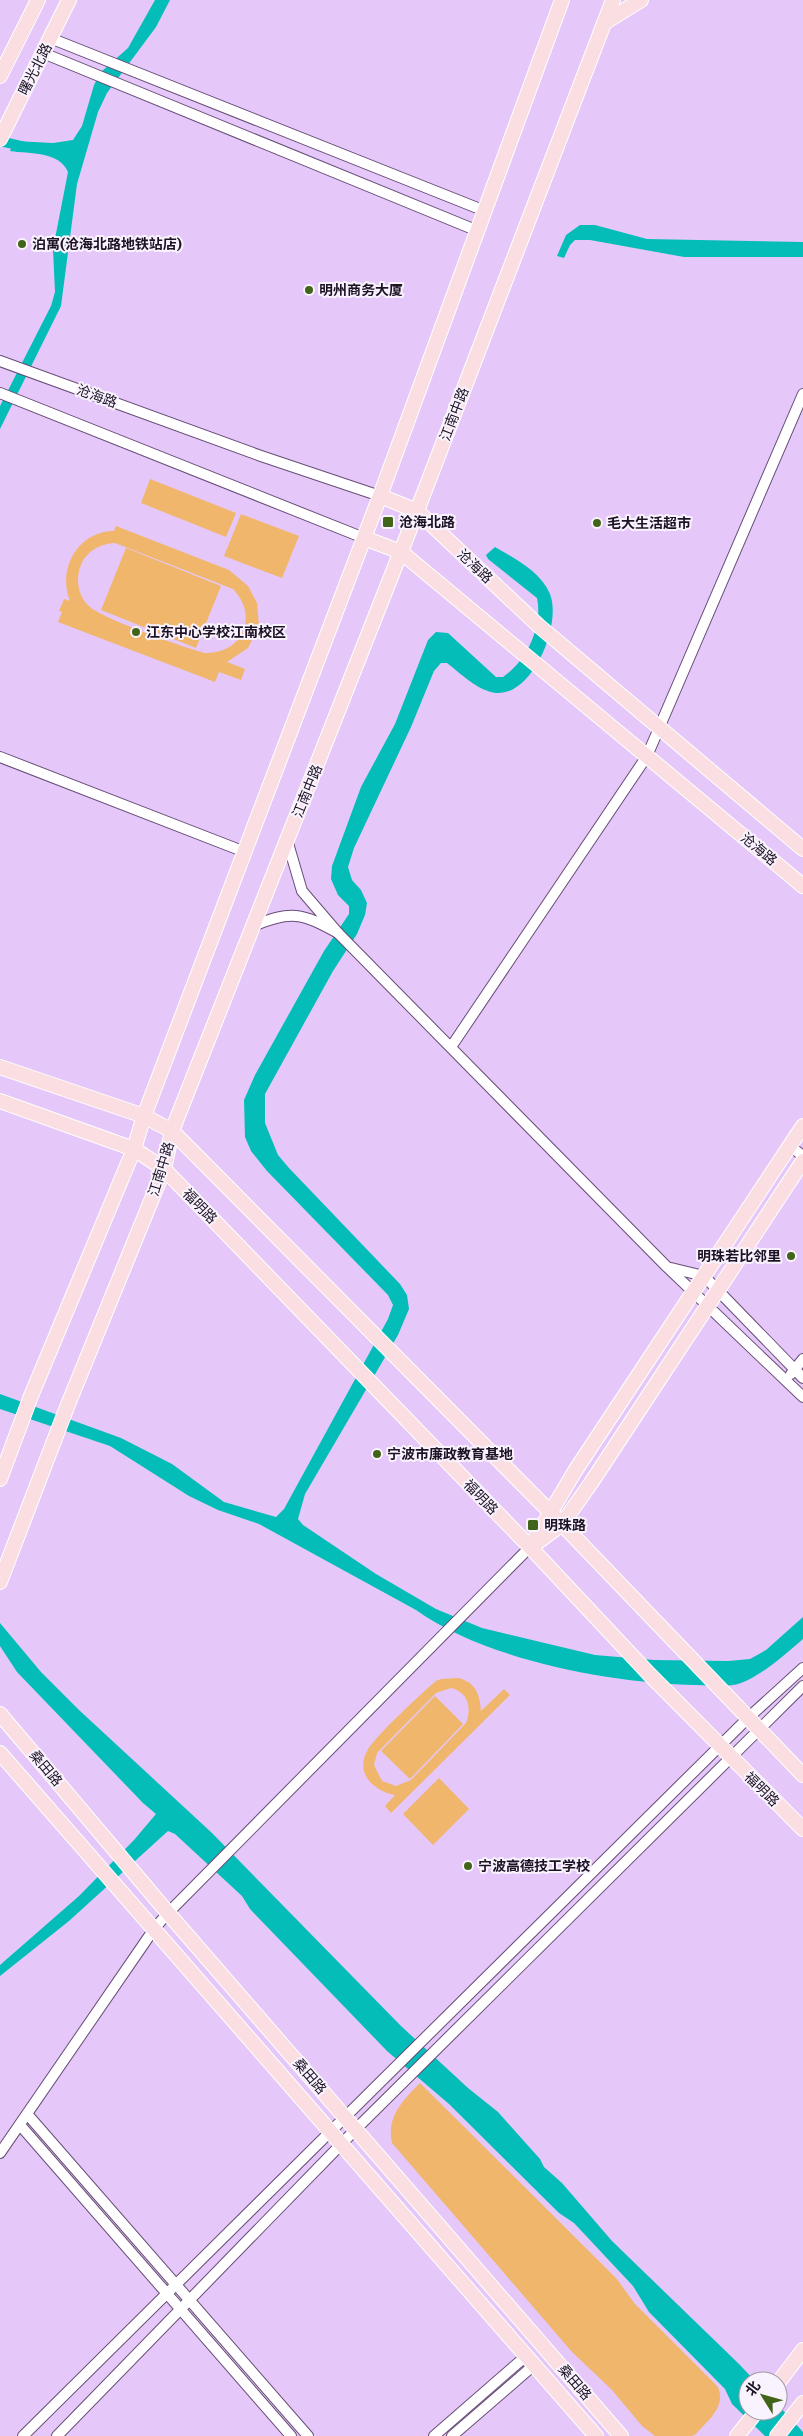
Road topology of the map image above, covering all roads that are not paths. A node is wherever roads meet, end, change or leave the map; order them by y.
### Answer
1 (38, 0) edge
2 (69, 0) edge
3 (562, 0) edge
4 (613, 0) edge
5 (641, 0) edge
6 (604, 23) junction
7 (50, 38) junction
8 (43, 53) junction
9 (0, 76) edge
10 (0, 139) edge
11 (485, 211) junction
12 (478, 231) junction
13 (0, 361) edge
14 (0, 393) edge
15 (803, 394) edge
16 (380, 496) junction
17 (417, 511) junction
18 (364, 538) junction
19 (401, 552) junction
20 (660, 728) junction
21 (647, 756) junction
22 (0, 757) edge
23 (287, 840) junction
24 (803, 849) edge
25 (245, 852) junction
26 (803, 886) edge
27 (253, 926) junction
28 (338, 934) junction
29 (451, 1047) junction
30 (0, 1067) edge
31 (0, 1101) edge
32 (144, 1116) junction
33 (803, 1126) edge
34 (172, 1131) junction
35 (790, 1146) junction
36 (134, 1149) junction
37 (803, 1156) edge
38 (803, 1161) edge
39 (164, 1169) junction
40 (667, 1267) junction
41 (704, 1276) junction
42 (718, 1290) junction
43 (694, 1291) junction
44 (708, 1304) junction
45 (803, 1359) edge
46 (795, 1369) junction
47 (803, 1378) edge
48 (786, 1381) junction
49 (803, 1397) edge
50 (0, 1479) edge
51 (550, 1512) junction
52 (562, 1524) junction
53 (530, 1547) junction
54 (0, 1582) edge
55 (803, 1668) edge
56 (803, 1686) edge
57 (0, 1714) edge
58 (748, 1718) junction
59 (759, 1729) junction
60 (720, 1747) junction
61 (0, 1753) edge
62 (731, 1758) junction
63 (803, 1775) edge
64 (803, 1829) edge
65 (168, 1913) junction
66 (154, 1929) junction
67 (28, 2115) junction
68 (345, 2117) junction
69 (20, 2125) junction
70 (356, 2129) junction
71 (330, 2132) junction
72 (341, 2144) junction
73 (0, 2153) edge
74 (176, 2285) junction
75 (166, 2294) junction
76 (190, 2301) junction
77 (181, 2310) junction
78 (803, 2350) edge
79 (530, 2361) junction
80 (788, 2371) edge
81 (800, 2407) edge
82 (748, 2421) edge
83 (23, 2436) edge
84 (57, 2436) edge
85 (291, 2436) edge
86 (308, 2436) edge
87 (434, 2436) edge
88 (452, 2436) edge
89 (596, 2436) edge
90 (621, 2436) edge
91 (737, 2436) edge
92 (777, 2436) edge

1 - 9 main road, 曙光北路
2 - 7 main road, 曙光北路
3 - 11 main road
4 - 6 main road, 江南中路
5 - 6 main road
6 - 17 main road, 江南中路
7 - 8 main road, 曙光北路
7 - 11 street
8 - 10 main road, 曙光北路
8 - 12 street
11 - 12 main road
12 - 16 main road
13 - 16 street, 沧海路
14 - 18 street, 沧海路
15 - 20 street
16 - 17 main road, 沧海路
16 - 18 main road
17 - 19 main road, 江南中路
17 - 20 main road, 沧海路
18 - 19 main road, 沧海路
18 - 25 main road
19 - 21 main road, 沧海路
19 - 23 main road, 江南中路
20 - 21 street
20 - 24 main road, 沧海路
21 - 26 main road, 沧海路
21 - 29 street
22 - 25 street
23 - 27 main road, 江南中路
23 - 28 street
25 - 32 main road
27 - 28 street
27 - 34 main road, 江南中路
28 - 29 street
29 - 40 street
30 - 32 main road
31 - 36 main road, 福明路
32 - 34 main road
32 - 36 main road
33 - 35 main road
34 - 39 main road, 江南中路
34 - 51 main road
35 - 37 street
35 - 41 main road
36 - 39 main road, 福明路
36 - 50 main road
38 - 42 main road
39 - 53 main road, 福明路
39 - 54 main road, 江南中路
40 - 41 street
40 - 43 street
41 - 42 street
41 - 43 main road
42 - 44 main road
42 - 46 street
43 - 44 street
43 - 51 main road
44 - 48 street
44 - 52 main road
45 - 46 street
46 - 47 street
46 - 48 street
48 - 49 street
51 - 52 main road
51 - 53 main road
52 - 53 main road
52 - 58 main road
53 - 60 main road, 福明路
53 - 65 street
55 - 58 street
56 - 59 street
57 - 65 main road, 桑田路
58 - 59 main road
58 - 60 street
59 - 62 street
59 - 63 main road
60 - 62 main road, 福明路
60 - 68 street
61 - 66 main road, 桑田路
62 - 64 main road, 福明路
62 - 70 street
65 - 66 street
65 - 68 main road, 桑田路
66 - 67 street
66 - 71 main road, 桑田路
67 - 69 street
67 - 74 street
68 - 70 main road, 桑田路
68 - 71 street
69 - 73 street
69 - 75 street
70 - 72 street
70 - 90 main road, 桑田路
71 - 72 main road, 桑田路
71 - 74 street
72 - 76 street
72 - 79 main road, 桑田路
74 - 75 street
74 - 76 street
75 - 77 street
75 - 83 street
76 - 77 street
76 - 86 street
77 - 84 street
77 - 85 street
78 - 80 main road
79 - 87 street
79 - 88 street
79 - 89 main road, 桑田路
81 - 92 main road
82 - 91 main road

